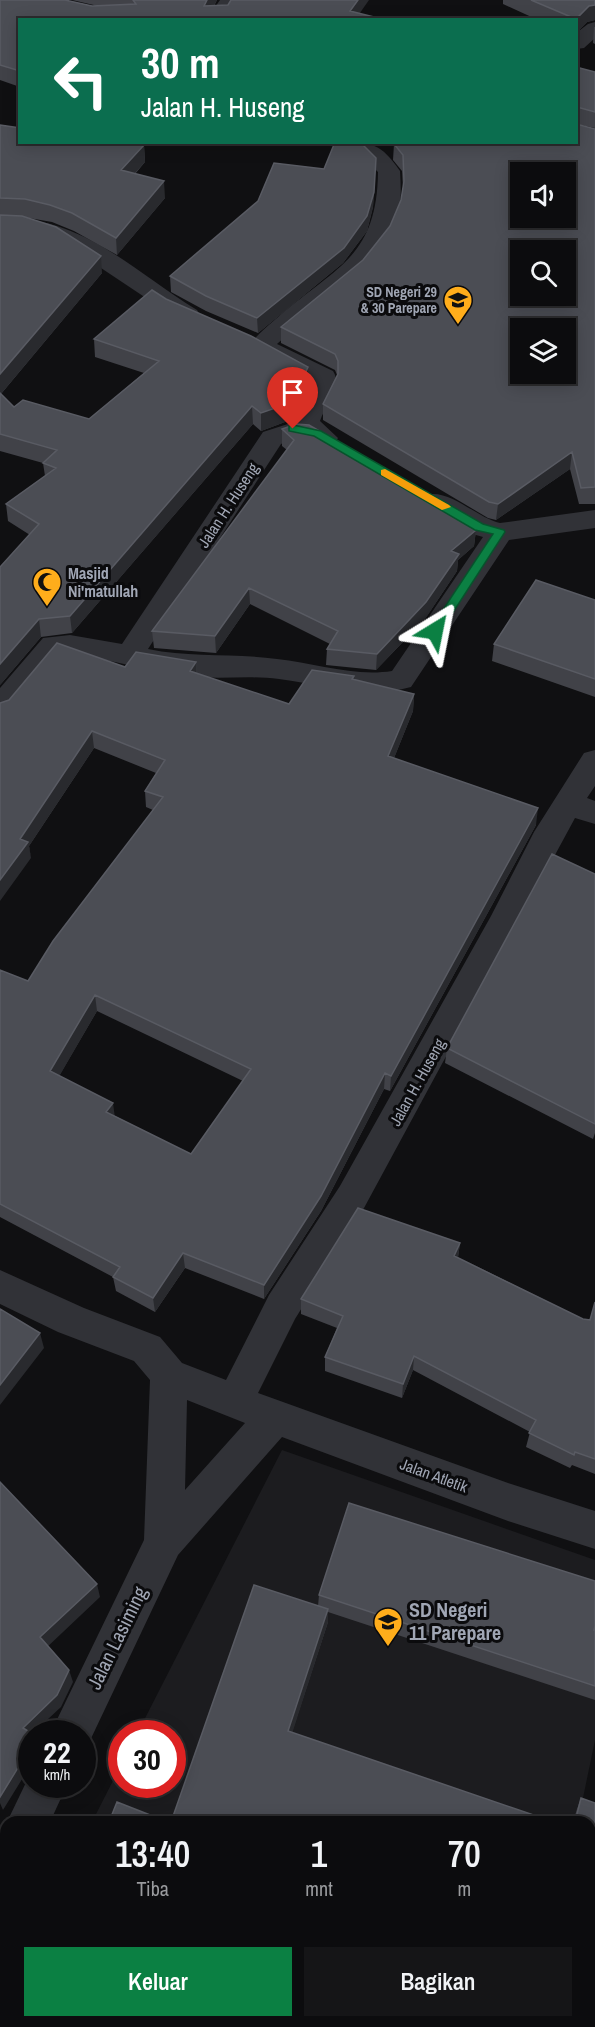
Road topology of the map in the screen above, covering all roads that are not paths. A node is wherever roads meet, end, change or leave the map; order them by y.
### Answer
1 (230, 0) edge
2 (217, 18) edge
3 (595, 28) edge
4 (578, 41) edge
5 (359, 146) edge
6 (398, 147) edge
7 (0, 224) edge
8 (211, 325) edge
9 (317, 433) junction
10 (348, 451) edge
11 (408, 486) edge
12 (595, 519) edge
13 (500, 532) junction
14 (129, 656) junction
15 (0, 708) edge
16 (595, 761) edge
17 (581, 808) edge
18 (0, 1286) edge
19 (170, 1375) junction
20 (235, 1401) junction
21 (275, 1417) junction
22 (595, 1530) edge
23 (164, 1542) junction
24 (78, 1720) edge
25 (40, 1798) edge
26 (31, 1816) edge

1 - 2 street
3 - 4 street
5 - 6 street
5 - 9 street
7 - 8 street
9 - 10 street, Jalan H. Huseng
9 - 14 street, Jalan H. Huseng
11 - 13 street
12 - 13 street
13 - 14 street
14 - 15 street
16 - 17 street, Jalan H. Huseng
17 - 20 street, Jalan H. Huseng
18 - 19 street
19 - 20 street, Jalan Atletik
19 - 23 street
20 - 21 street, Jalan Atletik
21 - 22 street, Jalan Atletik
21 - 23 street
23 - 24 street, Jalan Lasiming
25 - 26 street

